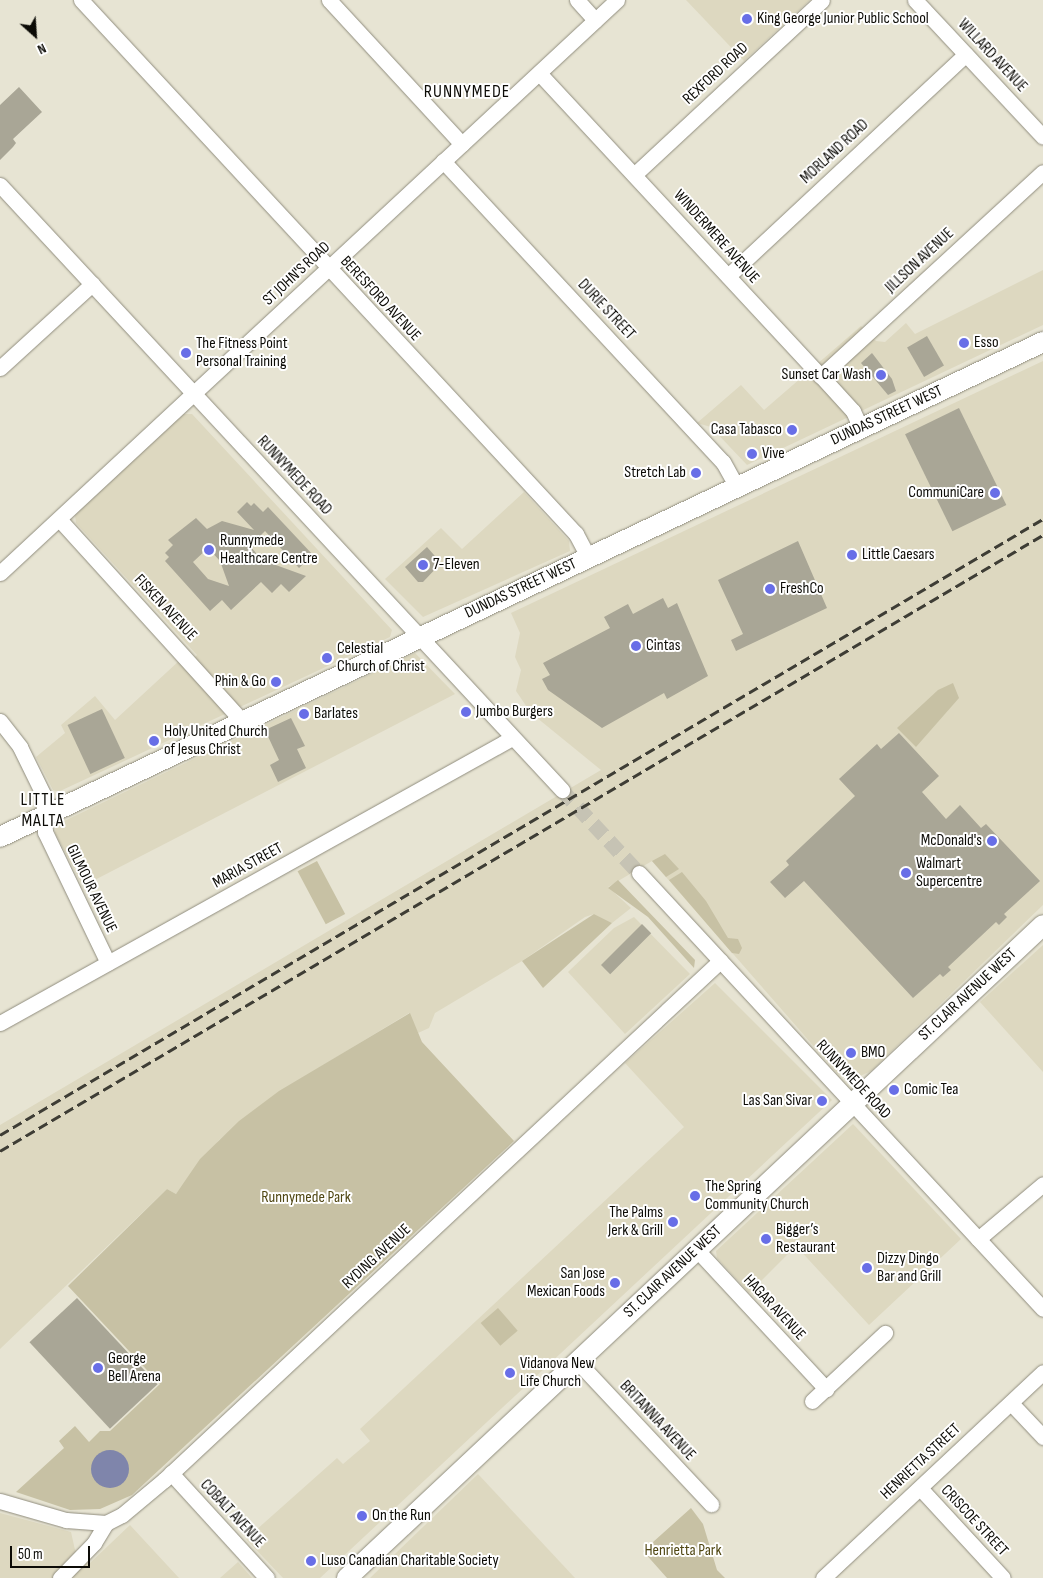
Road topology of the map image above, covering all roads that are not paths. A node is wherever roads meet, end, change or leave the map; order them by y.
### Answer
1 (81, 0) edge
2 (329, 0) edge
3 (577, 0) edge
4 (617, 0) edge
5 (822, 0) edge
6 (915, 0) edge
7 (595, 20) junction
8 (966, 54) junction
9 (539, 73) junction
10 (1043, 137) edge
11 (462, 144) junction
12 (443, 161) junction
13 (1043, 172) edge
14 (635, 174) junction
15 (0, 185) edge
16 (328, 269) junction
17 (728, 276) junction
18 (92, 284) junction
19 (1043, 342) edge
20 (0, 368) edge
21 (821, 376) junction
22 (194, 393) junction
23 (861, 429) junction
24 (737, 488) junction
25 (59, 519) junction
26 (589, 558) junction
27 (0, 573) edge
28 (420, 637) junction
29 (0, 721) edge
30 (243, 722) junction
31 (512, 738) junction
32 (562, 790) tunnel mouth
33 (44, 816) junction
34 (0, 837) edge
35 (639, 874) tunnel mouth
36 (1043, 925) edge
37 (720, 961) junction
38 (108, 963) junction
39 (0, 1023) edge
40 (852, 1104) junction
41 (1043, 1184) edge
42 (978, 1239) junction
43 (697, 1250) junction
44 (1043, 1309) edge
45 (886, 1333) dead end
46 (578, 1362) junction
47 (1043, 1372) edge
48 (826, 1389) junction
49 (812, 1401) dead end
50 (1011, 1403) junction
51 (1043, 1437) edge
52 (171, 1473) junction
53 (920, 1488) junction
54 (0, 1501) edge
55 (711, 1504) dead end
56 (106, 1523) junction
57 (827, 1577) edge
58 (60, 1578) edge
59 (267, 1578) edge
60 (347, 1578) edge
61 (1003, 1578) edge

1 - 16 street, BERESFORD AVENUE
2 - 11 street
3 - 7 street
4 - 7 street, ST JOHN'S ROAD
5 - 14 street, REXFORD ROAD
6 - 8 street, WILLARD AVENUE
7 - 9 street, ST JOHN'S ROAD
8 - 10 street, WILLARD AVENUE
8 - 17 street, MORLAND ROAD
9 - 11 street, ST JOHN'S ROAD
9 - 14 street, WINDERMERE AVENUE
11 - 12 street, ST JOHN'S ROAD
12 - 16 street, ST JOHN'S ROAD
12 - 24 street, DURIE STREET
13 - 21 street, JILLSON AVENUE
14 - 17 street, WINDERMERE AVENUE
15 - 18 street, RUNNYMEDE ROAD
16 - 22 street, ST JOHN'S ROAD
16 - 26 street, BERESFORD AVENUE
17 - 21 street, WINDERMERE AVENUE
18 - 20 street
18 - 22 street, RUNNYMEDE ROAD
19 - 23 main road, DUNDAS STREET WEST
21 - 23 street, WINDERMERE AVENUE
22 - 25 street, ST JOHN'S ROAD
22 - 28 street, RUNNYMEDE ROAD
23 - 24 main road, DUNDAS STREET WEST
24 - 26 main road, DUNDAS STREET WEST
25 - 27 street, ST JOHN'S ROAD
25 - 30 street, FISKEN AVENUE
26 - 28 main road, DUNDAS STREET WEST
28 - 30 main road, DUNDAS STREET WEST
28 - 31 street, RUNNYMEDE ROAD
29 - 33 street, GILMOUR AVENUE
30 - 33 main road, DUNDAS STREET WEST
31 - 32 street, RUNNYMEDE ROAD
31 - 38 street, MARIA STREET
33 - 34 main road, DUNDAS STREET WEST
33 - 38 street, GILMOUR AVENUE
35 - 37 street, RUNNYMEDE ROAD
36 - 40 main road, ST. CLAIR AVENUE WEST
37 - 40 street, RUNNYMEDE ROAD
37 - 52 street, RYDING AVENUE
38 - 39 street, MARIA STREET
40 - 42 street, RUNNYMEDE ROAD
40 - 43 main road, ST. CLAIR AVENUE WEST
41 - 42 street
42 - 44 street, RUNNYMEDE ROAD
43 - 46 main road, ST. CLAIR AVENUE WEST
43 - 48 street, HAGAR AVENUE
45 - 48 street
46 - 55 street, BRITANNIA AVENUE
46 - 60 main road, ST. CLAIR AVENUE WEST
47 - 50 street, HENRIETTA STREET
48 - 49 street
50 - 51 street
50 - 53 street, HENRIETTA STREET
52 - 56 street, RYDING AVENUE
52 - 59 street, COBALT AVENUE
53 - 57 street, HENRIETTA STREET
53 - 61 street, CRISCOE STREET
54 - 56 street
56 - 58 street, RYDING AVENUE

